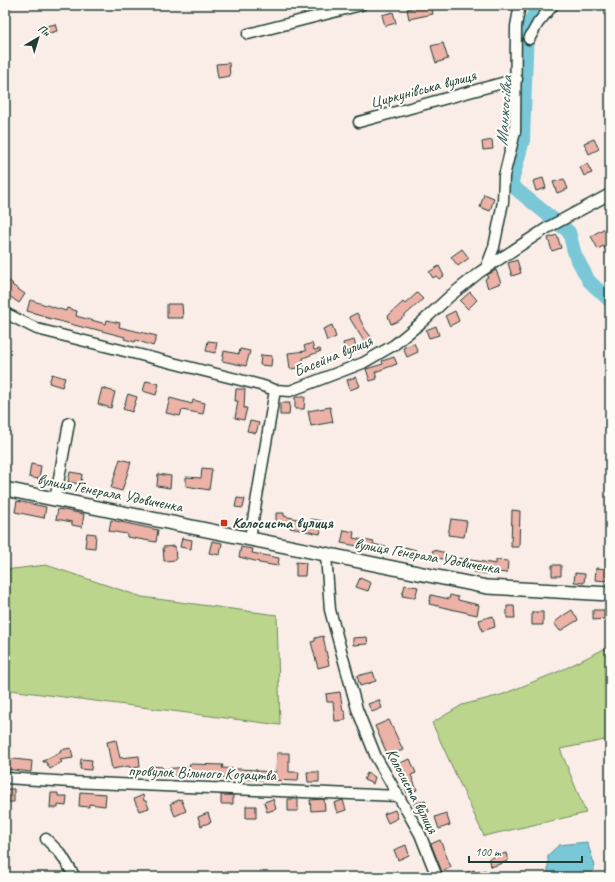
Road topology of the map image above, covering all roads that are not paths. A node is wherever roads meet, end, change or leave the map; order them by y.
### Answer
1 (362, 5) edge
2 (520, 5) edge
3 (554, 5) edge
4 (248, 34) dead end
5 (529, 39) dead end
6 (517, 79) junction
7 (360, 122) dead end
8 (610, 194) edge
9 (486, 268) junction
10 (5, 313) edge
11 (275, 390) junction
12 (69, 423) dead end
13 (5, 490) edge
14 (55, 500) junction
15 (250, 538) junction
16 (326, 555) junction
17 (610, 594) edge
18 (5, 778) edge
19 (398, 796) junction
20 (46, 839) dead end
21 (75, 877) edge
22 (437, 877) edge

1 - 4 street
2 - 6 street
3 - 5 street
6 - 7 street, Циркунівська вулиця
6 - 9 street
8 - 9 street, Басейна вулиця
9 - 11 street, Басейна вулиця
10 - 11 street, Басейна вулиця
11 - 15 street
12 - 14 street
13 - 14 main road, вулиця Генерала Удовиченка
14 - 15 main road, вулиця Генерала Удовиченка
15 - 16 main road, вулиця Генерала Удовиченка
16 - 17 main road, вулиця Генерала Удовиченка
16 - 19 street, Колосиста вулиця
18 - 19 street, провулок Вільного Козацтва
19 - 22 street, Колосиста вулиця
20 - 21 street

